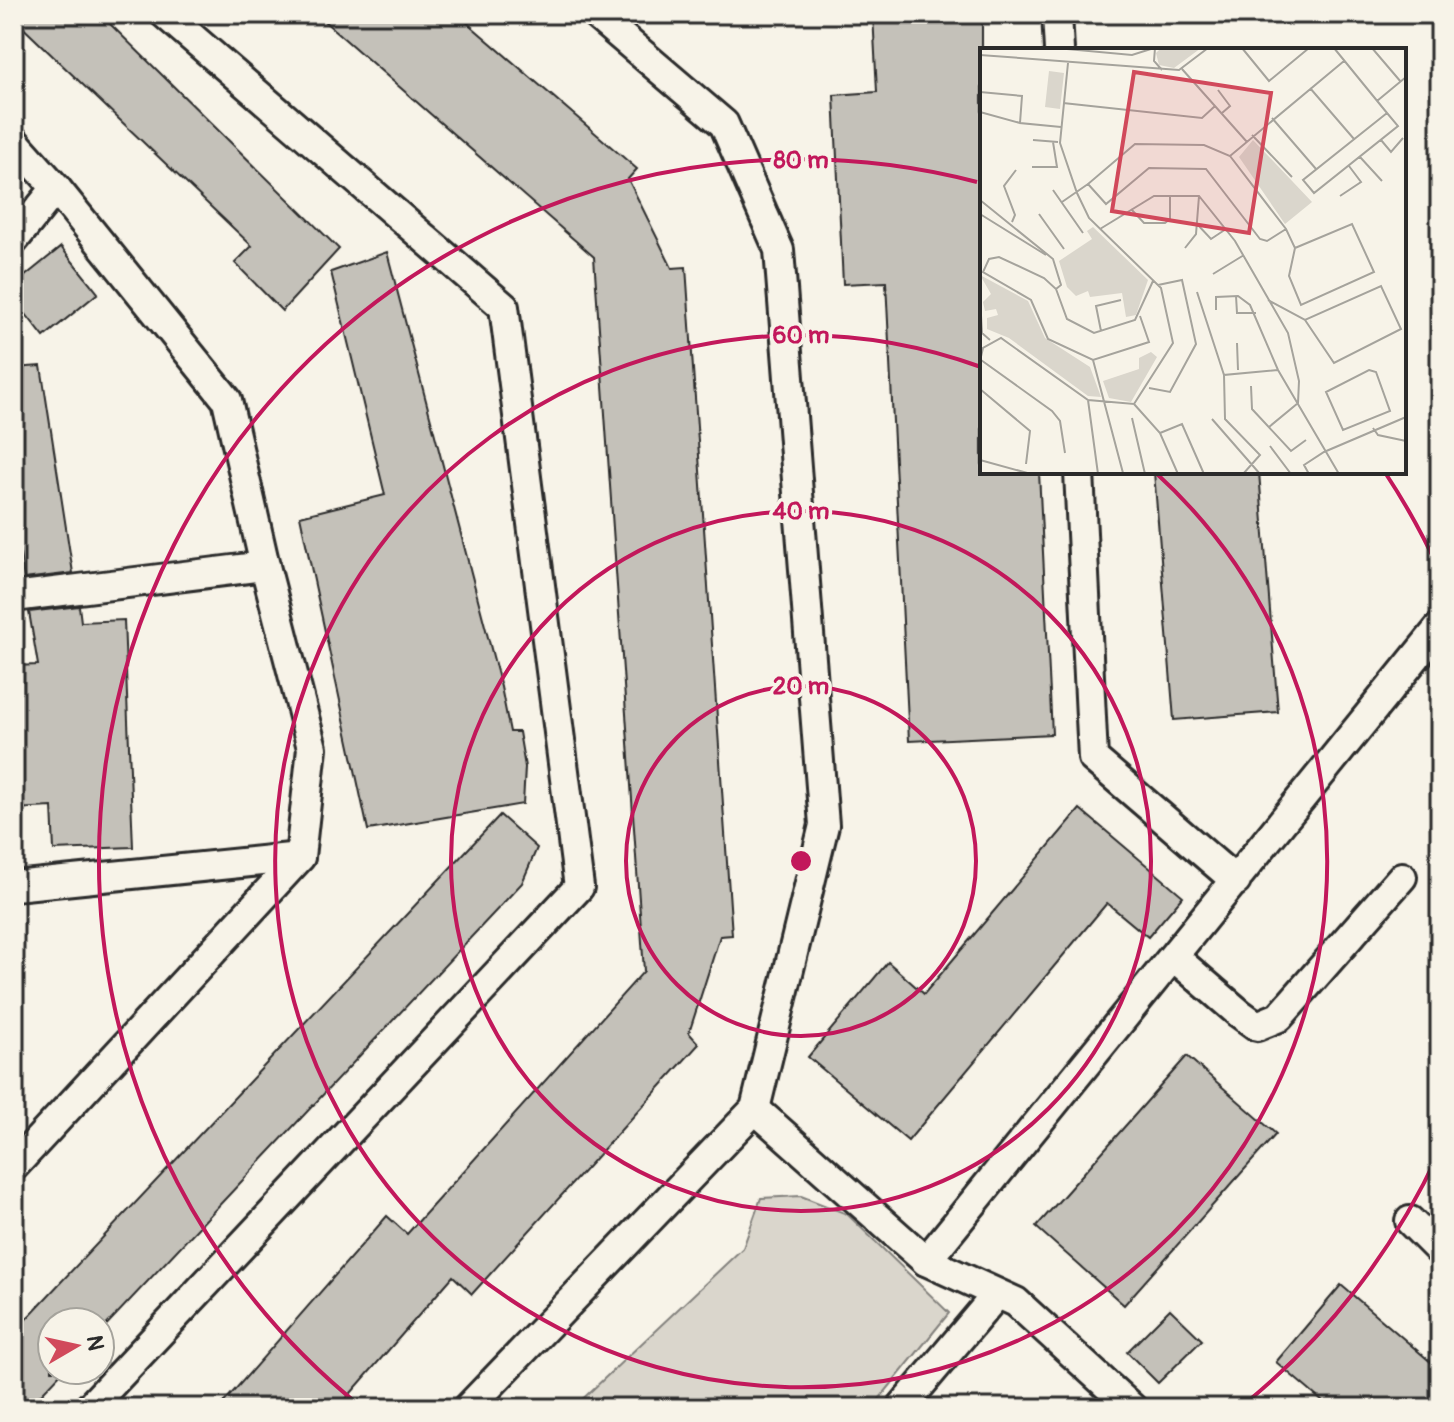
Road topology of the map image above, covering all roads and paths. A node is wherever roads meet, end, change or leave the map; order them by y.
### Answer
1 (165, 14) edge
2 (595, 14) edge
3 (1057, 14) edge
4 (1059, 48) edge
5 (14, 141) edge
6 (56, 188) junction
7 (14, 240) edge
8 (1079, 474) edge
9 (265, 566) junction
10 (14, 597) edge
11 (1440, 627) edge
12 (300, 857) junction
13 (1402, 877) dead end
14 (1236, 881) junction
15 (14, 886) edge
16 (1174, 957) junction
17 (755, 1109) junction
18 (14, 1166) edge
19 (1410, 1221) dead end
20 (1440, 1251) edge
21 (926, 1261) junction
22 (997, 1294) junction
23 (89, 1408) edge
24 (468, 1408) edge
25 (901, 1408) edge
26 (1132, 1408) edge

1 - 23 lane
2 - 17 lane
3 - 4 lane
5 - 6 lane
6 - 7 lane
6 - 9 lane
8 - 14 lane
9 - 10 lane
9 - 12 lane
11 - 14 lane
12 - 15 lane
12 - 18 lane
13 - 16 lane
14 - 16 lane
16 - 21 lane
17 - 21 lane
17 - 24 lane
19 - 20 lane
21 - 22 lane
22 - 25 lane
22 - 26 lane

